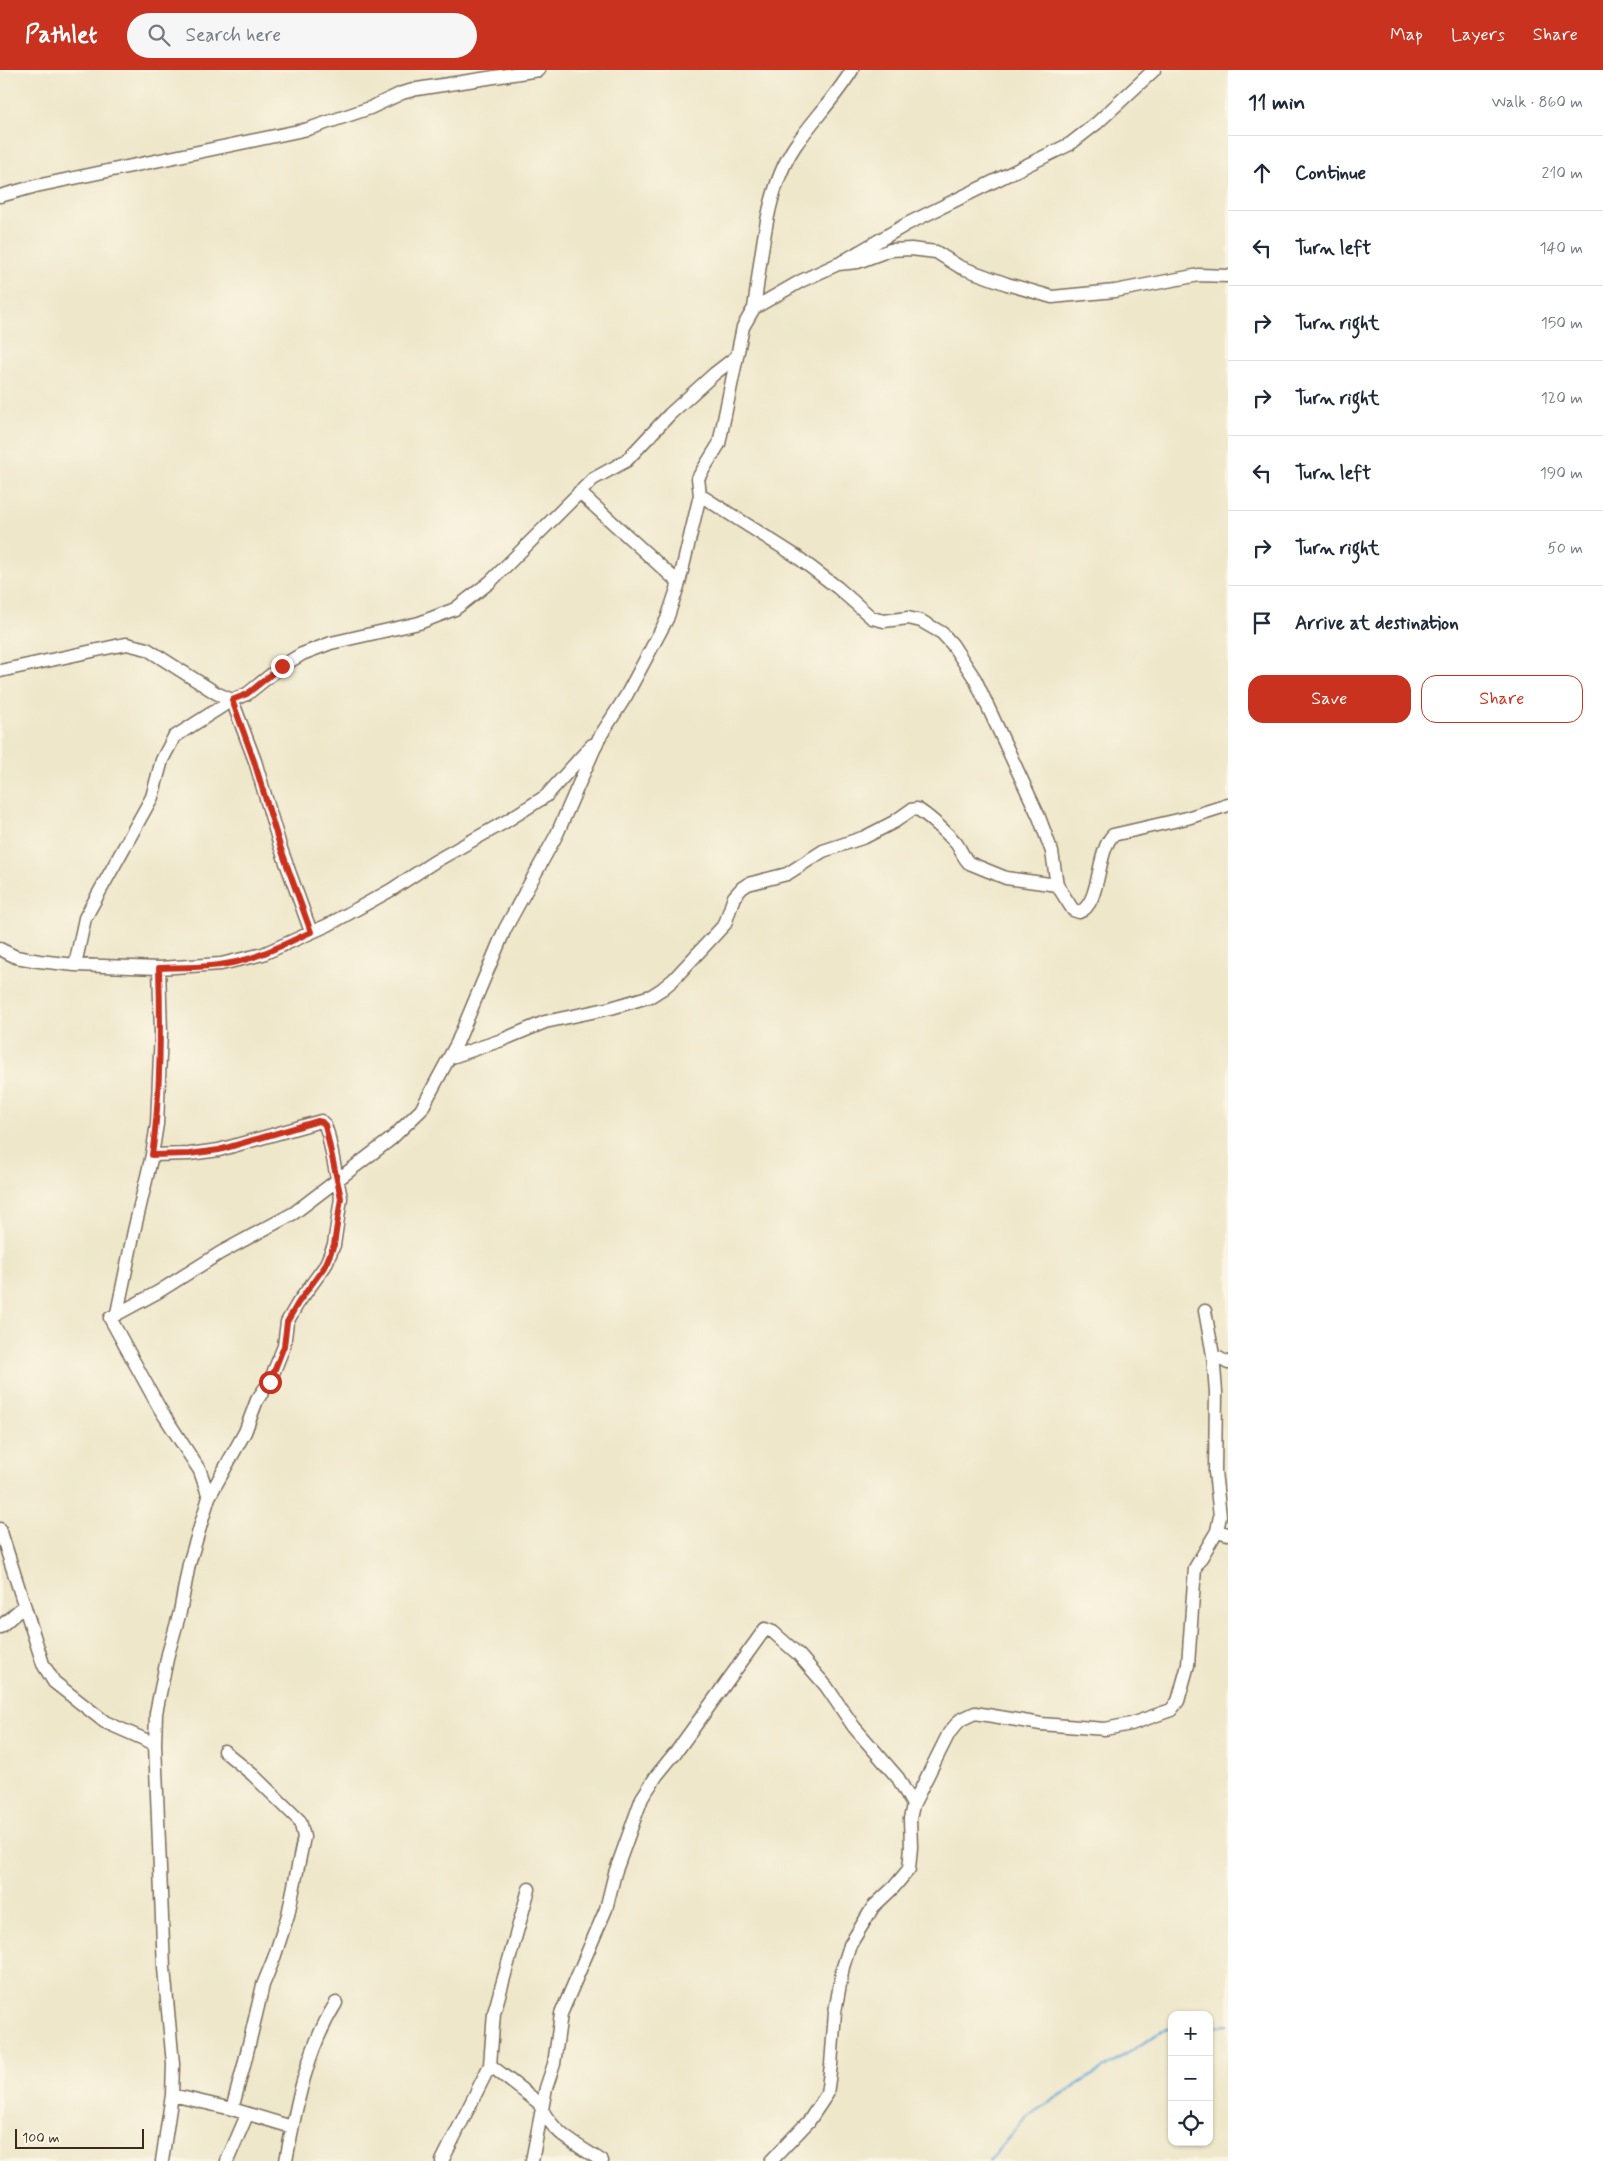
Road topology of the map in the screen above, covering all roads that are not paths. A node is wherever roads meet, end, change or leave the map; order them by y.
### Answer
1 (539, 70) edge
2 (852, 70) edge
3 (1154, 70) edge
4 (0, 196) edge
5 (838, 264) junction
6 (1228, 276) edge
7 (754, 308) junction
8 (736, 357) junction
9 (580, 492) junction
10 (700, 495) junction
11 (679, 583) junction
12 (0, 671) edge
13 (232, 700) junction
14 (599, 738) junction
15 (1228, 805) edge
16 (1057, 885) junction
17 (311, 932) junction
18 (0, 949) edge
19 (75, 965) junction
20 (159, 968) junction
21 (449, 1058) junction
22 (152, 1155) junction
23 (338, 1181) junction
24 (1205, 1311) dead end
25 (117, 1313) junction
26 (1213, 1355) junction
27 (1228, 1363) edge
28 (209, 1497) junction
29 (0, 1529) edge
30 (1222, 1532) edge
31 (24, 1606) junction
32 (0, 1627) edge
33 (155, 1744) junction
34 (224, 1751) dead end
35 (913, 1805) junction
36 (528, 1889) dead end
37 (336, 2003) dead end
38 (490, 2065) junction
39 (172, 2095) junction
40 (232, 2109) junction
41 (542, 2112) junction
42 (247, 2115) junction
43 (292, 2127) junction
44 (162, 2161) edge
45 (227, 2161) edge
46 (286, 2161) edge
47 (442, 2161) edge
48 (532, 2161) edge
49 (602, 2161) edge
50 (771, 2161) edge

1 - 4 street
2 - 7 street
3 - 5 street
5 - 6 street
5 - 7 street
7 - 8 street
8 - 9 street
8 - 10 street
9 - 11 street
9 - 13 street
10 - 11 street
10 - 16 street
11 - 14 street
12 - 13 street
13 - 17 street
13 - 19 street
14 - 17 street
14 - 21 street
15 - 16 street
16 - 21 street
17 - 20 street
18 - 19 street
19 - 20 street
20 - 22 street
21 - 23 street
22 - 23 street
22 - 25 street
23 - 25 street
23 - 28 street
24 - 26 street
25 - 28 street
26 - 27 street
26 - 30 street
28 - 33 street
29 - 31 street
30 - 35 street
31 - 32 street
31 - 33 street
33 - 39 street
34 - 40 street
35 - 41 street
35 - 50 street
36 - 38 street
37 - 43 street
38 - 41 street
38 - 47 street
39 - 40 street
39 - 44 street
40 - 42 street
41 - 48 street
41 - 49 street
42 - 43 street
42 - 45 street
43 - 46 street

